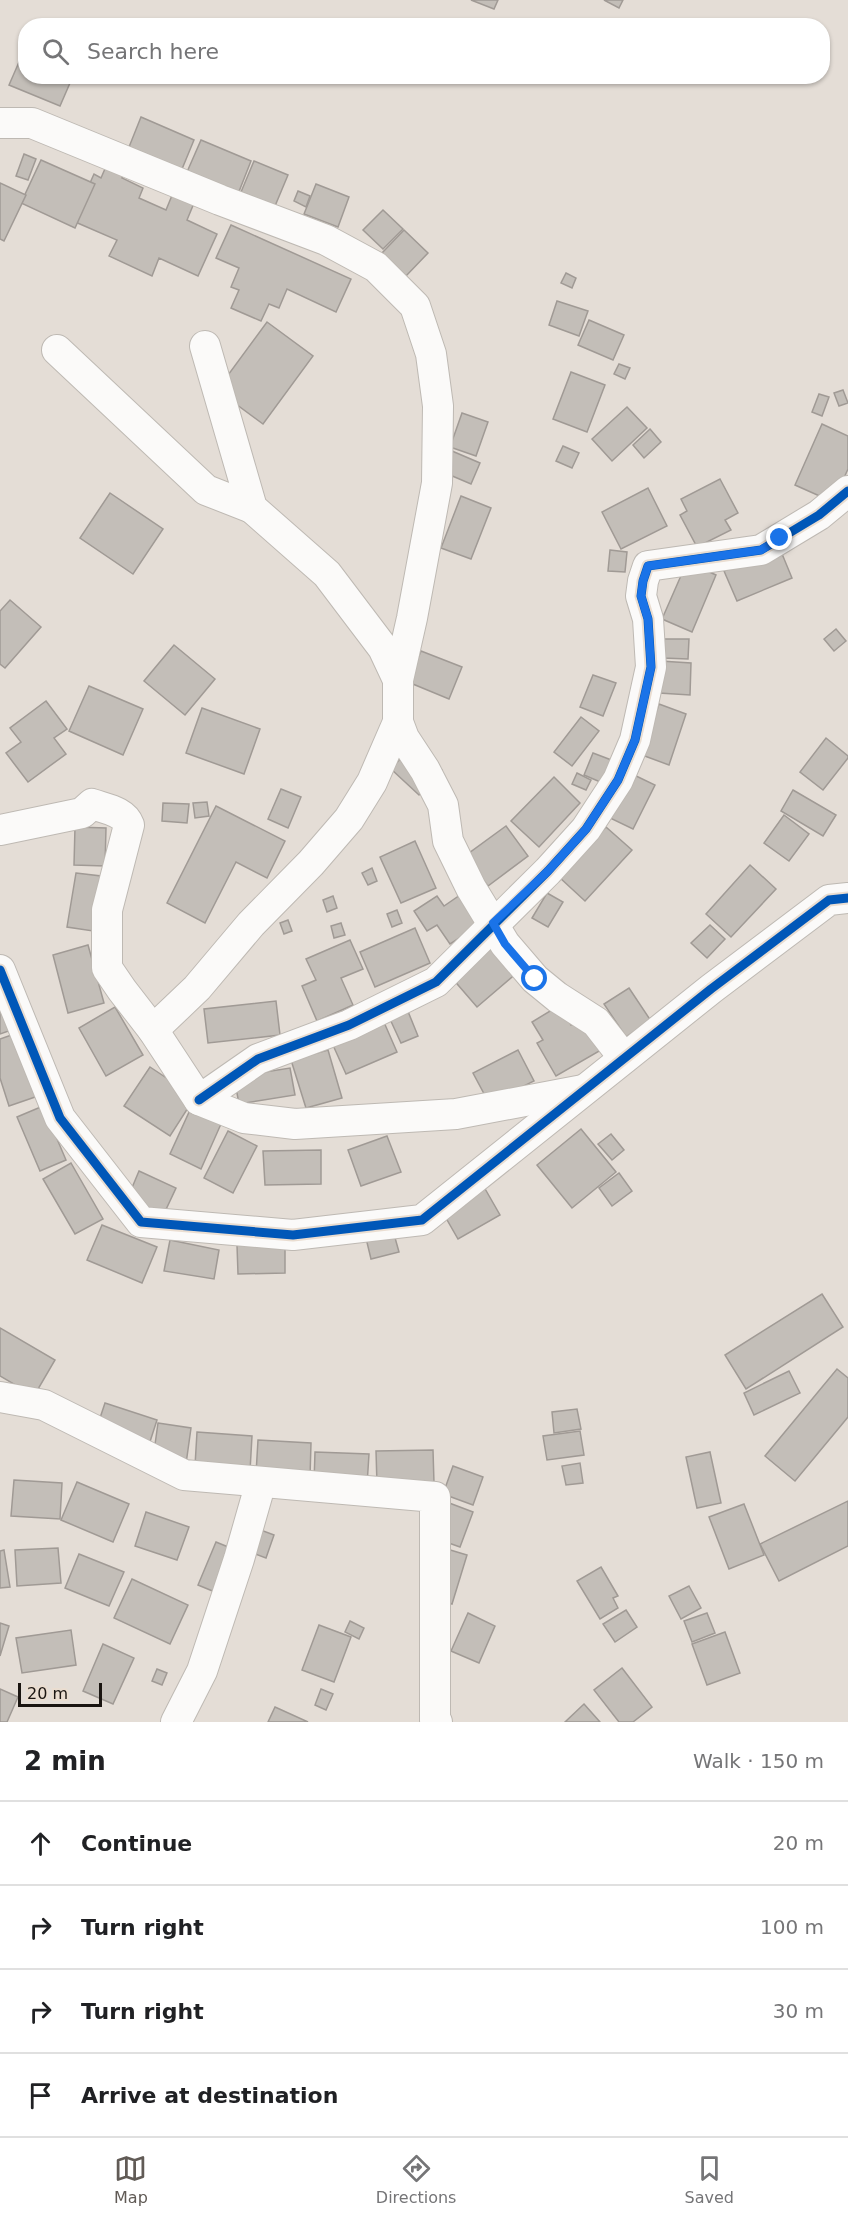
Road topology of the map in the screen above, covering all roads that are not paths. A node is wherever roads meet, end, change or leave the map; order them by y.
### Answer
1 (0, 123) edge
2 (205, 346) dead end
3 (57, 350) dead end
4 (848, 491) edge
5 (252, 508) junction
6 (398, 680) junction
7 (398, 722) junction
8 (0, 830) edge
9 (848, 898) edge
10 (493, 923) junction
11 (0, 970) edge
12 (153, 1030) junction
13 (624, 1058) junction
14 (585, 1089) junction
15 (199, 1100) junction
16 (0, 1397) edge
17 (261, 1482) junction
18 (176, 1722) edge
19 (437, 1722) edge

1 - 6 street
2 - 5 street
3 - 5 street
4 - 10 street
5 - 6 street
6 - 7 street
7 - 10 street
7 - 12 street
8 - 12 street
9 - 13 street
10 - 13 street
10 - 15 street
11 - 14 street
12 - 15 street
13 - 14 street
14 - 15 street
16 - 17 street
17 - 18 street
17 - 19 street

